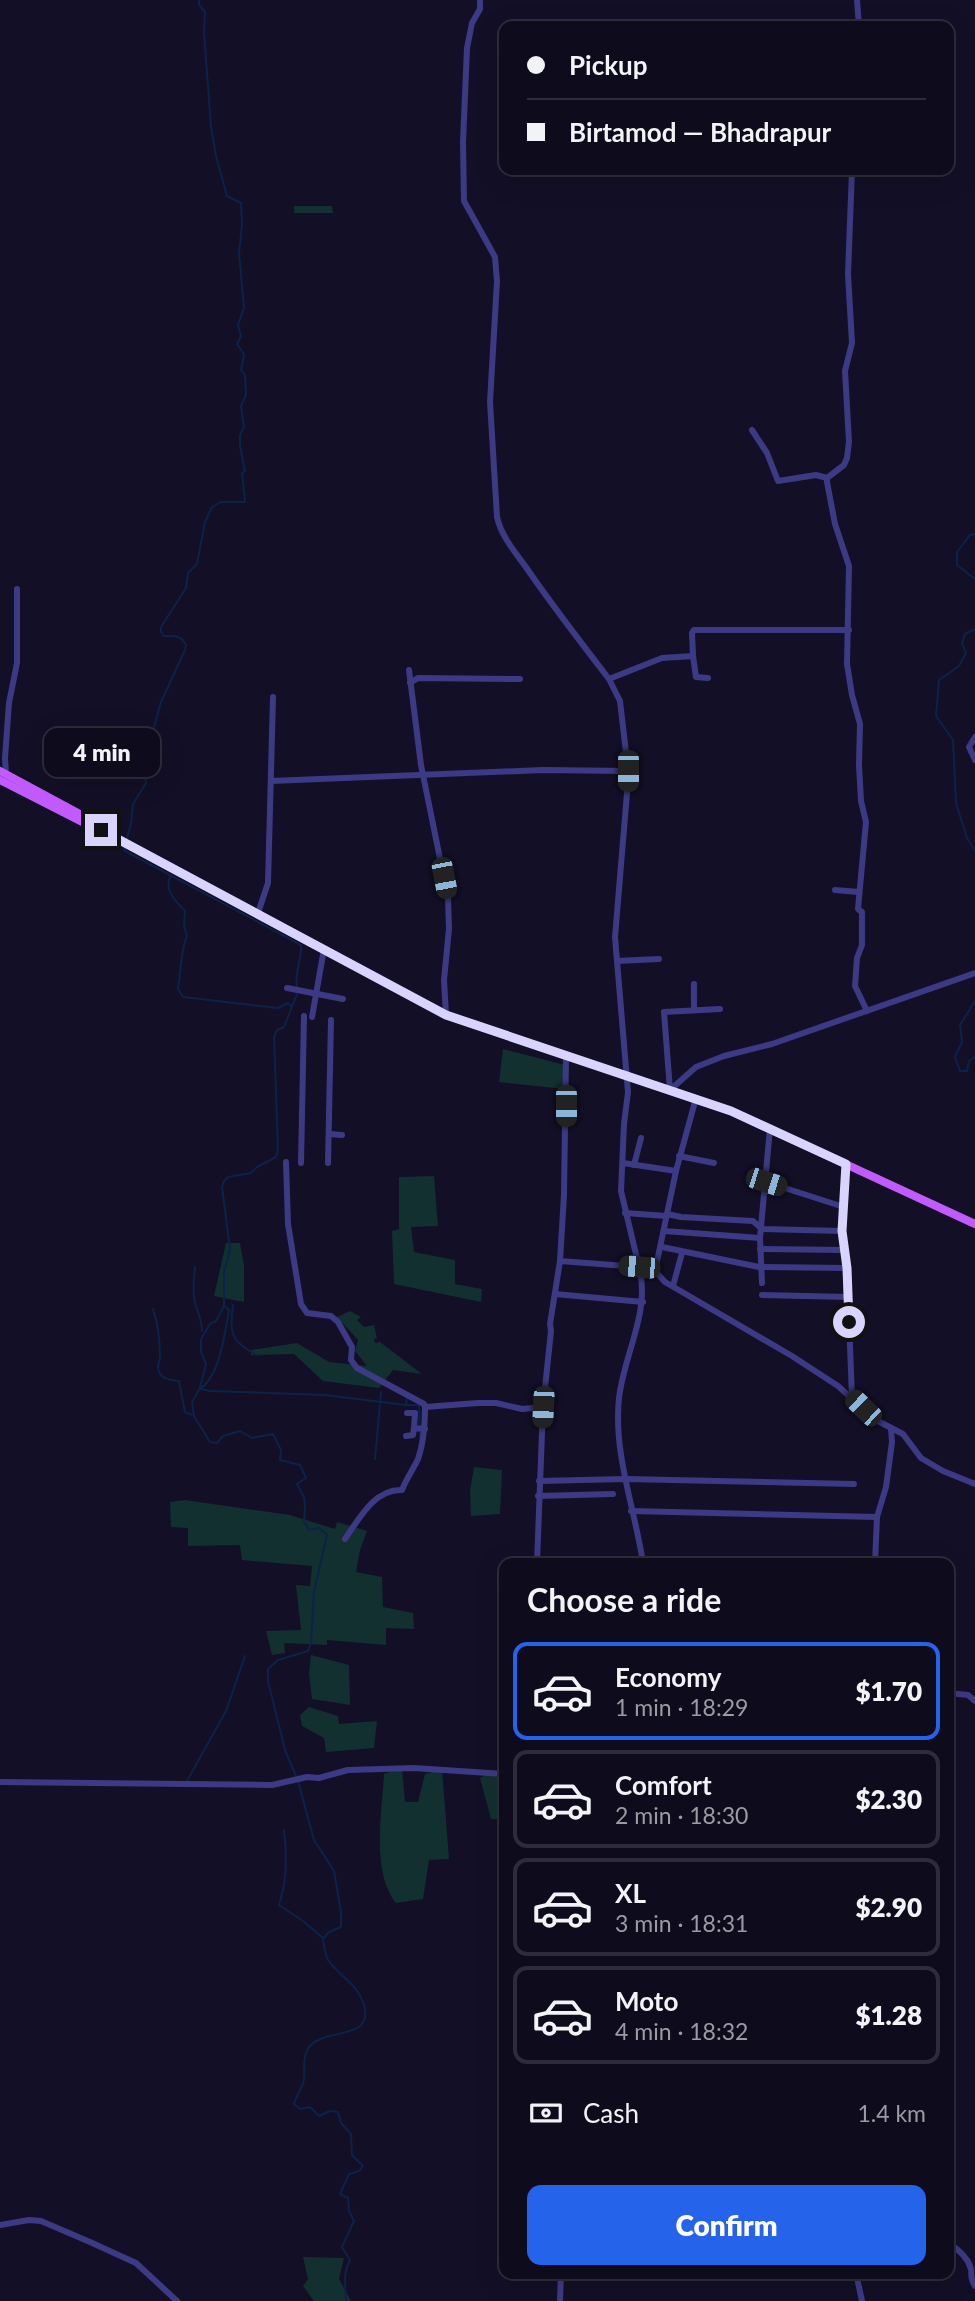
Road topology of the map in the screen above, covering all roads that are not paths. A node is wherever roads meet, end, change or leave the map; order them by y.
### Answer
1 (480, 0) edge
2 (857, 0) edge
3 (859, 21) edge
4 (852, 175) edge
5 (752, 430) dead end
6 (827, 478) junction
7 (17, 589) dead end
8 (849, 630) junction
9 (693, 656) junction
10 (409, 670) dead end
11 (708, 678) dead end
12 (520, 679) dead end
13 (609, 679) junction
14 (410, 683) junction
15 (273, 697) dead end
16 (975, 737) edge
17 (975, 760) edge
18 (628, 771) junction
19 (2, 775) edge
20 (423, 776) junction
21 (271, 780) junction
22 (835, 890) dead end
23 (859, 892) junction
24 (258, 913) junction
25 (324, 949) junction
26 (659, 959) dead end
27 (617, 961) junction
28 (975, 973) edge
29 (694, 984) dead end
30 (287, 988) dead end
31 (316, 994) junction
32 (343, 999) dead end
33 (720, 1009) dead end
34 (694, 1010) junction
35 (867, 1011) junction
36 (446, 1015) junction
37 (304, 1016) dead end
38 (312, 1017) dead end
39 (331, 1020) dead end
40 (566, 1056) junction
41 (628, 1076) junction
42 (670, 1090) junction
43 (696, 1098) junction
44 (770, 1128) junction
45 (329, 1134) junction
46 (342, 1135) dead end
47 (641, 1138) dead end
48 (679, 1156) junction
49 (286, 1162) dead end
50 (301, 1163) dead end
51 (328, 1163) dead end
52 (623, 1163) junction
53 (714, 1163) dead end
54 (846, 1164) junction
55 (634, 1165) junction
56 (676, 1171) junction
57 (766, 1182) junction
58 (844, 1207) junction
59 (625, 1213) junction
60 (667, 1215) junction
61 (975, 1223) edge
62 (762, 1229) junction
63 (664, 1231) junction
64 (842, 1231) junction
65 (760, 1238) junction
66 (662, 1247) junction
67 (760, 1249) junction
68 (844, 1250) junction
69 (682, 1252) junction
70 (560, 1261) junction
71 (639, 1267) junction
72 (760, 1267) junction
73 (847, 1268) junction
74 (655, 1271) junction
75 (762, 1283) dead end
76 (673, 1286) junction
77 (555, 1294) junction
78 (762, 1295) dead end
79 (848, 1297) junction
80 (643, 1301) junction
81 (852, 1397) junction
82 (425, 1407) junction
83 (543, 1407) junction
84 (407, 1413) dead end
85 (414, 1428) junction
86 (425, 1429) junction
87 (891, 1429) junction
88 (406, 1436) dead end
89 (626, 1479) junction
90 (539, 1480) junction
91 (854, 1484) dead end
92 (975, 1484) edge
93 (613, 1494) dead end
94 (538, 1496) junction
95 (631, 1511) junction
96 (877, 1517) junction
97 (345, 1539) dead end
98 (537, 1558) edge
99 (642, 1558) edge
100 (875, 1558) edge
101 (954, 1694) edge
102 (975, 1701) edge
103 (499, 1774) edge
104 (0, 1782) edge
105 (0, 2225) edge
106 (954, 2246) edge
107 (561, 2279) edge
108 (857, 2279) edge
109 (975, 2286) edge
110 (177, 2301) edge
111 (561, 2301) edge
112 (862, 2301) edge

1 - 13 street
2 - 3 street
4 - 6 street
5 - 6 street
6 - 8 street
7 - 19 street
8 - 9 street
8 - 23 street
9 - 11 street
9 - 13 street
10 - 14 street
12 - 14 street
13 - 18 street
14 - 20 street
15 - 21 street
16 - 17 street
18 - 20 street
18 - 27 street
19 - 24 main road
20 - 21 street
20 - 36 street
21 - 24 street
22 - 23 street
23 - 35 street
24 - 25 main road
25 - 31 street
25 - 36 main road
26 - 27 street
27 - 41 street
28 - 35 street
29 - 34 street
30 - 31 street
31 - 32 street
31 - 38 street
33 - 34 street
34 - 42 street
35 - 42 street
36 - 40 main road
37 - 50 street
39 - 45 street
40 - 41 main road
40 - 70 street
41 - 42 main road
41 - 52 street
42 - 43 main road
43 - 44 main road
43 - 48 street
44 - 54 main road
44 - 57 street
45 - 46 street
45 - 51 street
47 - 55 street
48 - 53 street
48 - 56 street
49 - 82 street
52 - 55 street
52 - 59 street
54 - 58 street
54 - 61 main road
55 - 56 street
56 - 60 street
57 - 58 street
57 - 62 street
58 - 64 street
59 - 60 street
59 - 71 street
60 - 62 street
60 - 63 street
62 - 64 street
62 - 65 street
63 - 65 street
63 - 66 street
64 - 68 street
65 - 67 street
66 - 69 street
66 - 74 street
67 - 68 street
67 - 72 street
68 - 73 street
69 - 72 street
69 - 76 street
70 - 71 street
70 - 77 street
71 - 74 street
71 - 80 street
72 - 73 street
72 - 75 street
73 - 79 street
74 - 76 street
76 - 81 street
77 - 80 street
77 - 83 street
78 - 79 street
79 - 81 street
80 - 89 street
81 - 87 street
82 - 83 street
82 - 86 street
83 - 90 street
84 - 85 street
85 - 86 street
85 - 88 street
86 - 97 street
87 - 92 street
87 - 96 street
89 - 90 street
89 - 91 street
89 - 95 street
90 - 94 street
93 - 94 street
94 - 98 street
95 - 96 street
95 - 99 street
96 - 100 street
101 - 102 street
103 - 104 street
105 - 110 street
106 - 109 street
107 - 111 street
108 - 112 street

